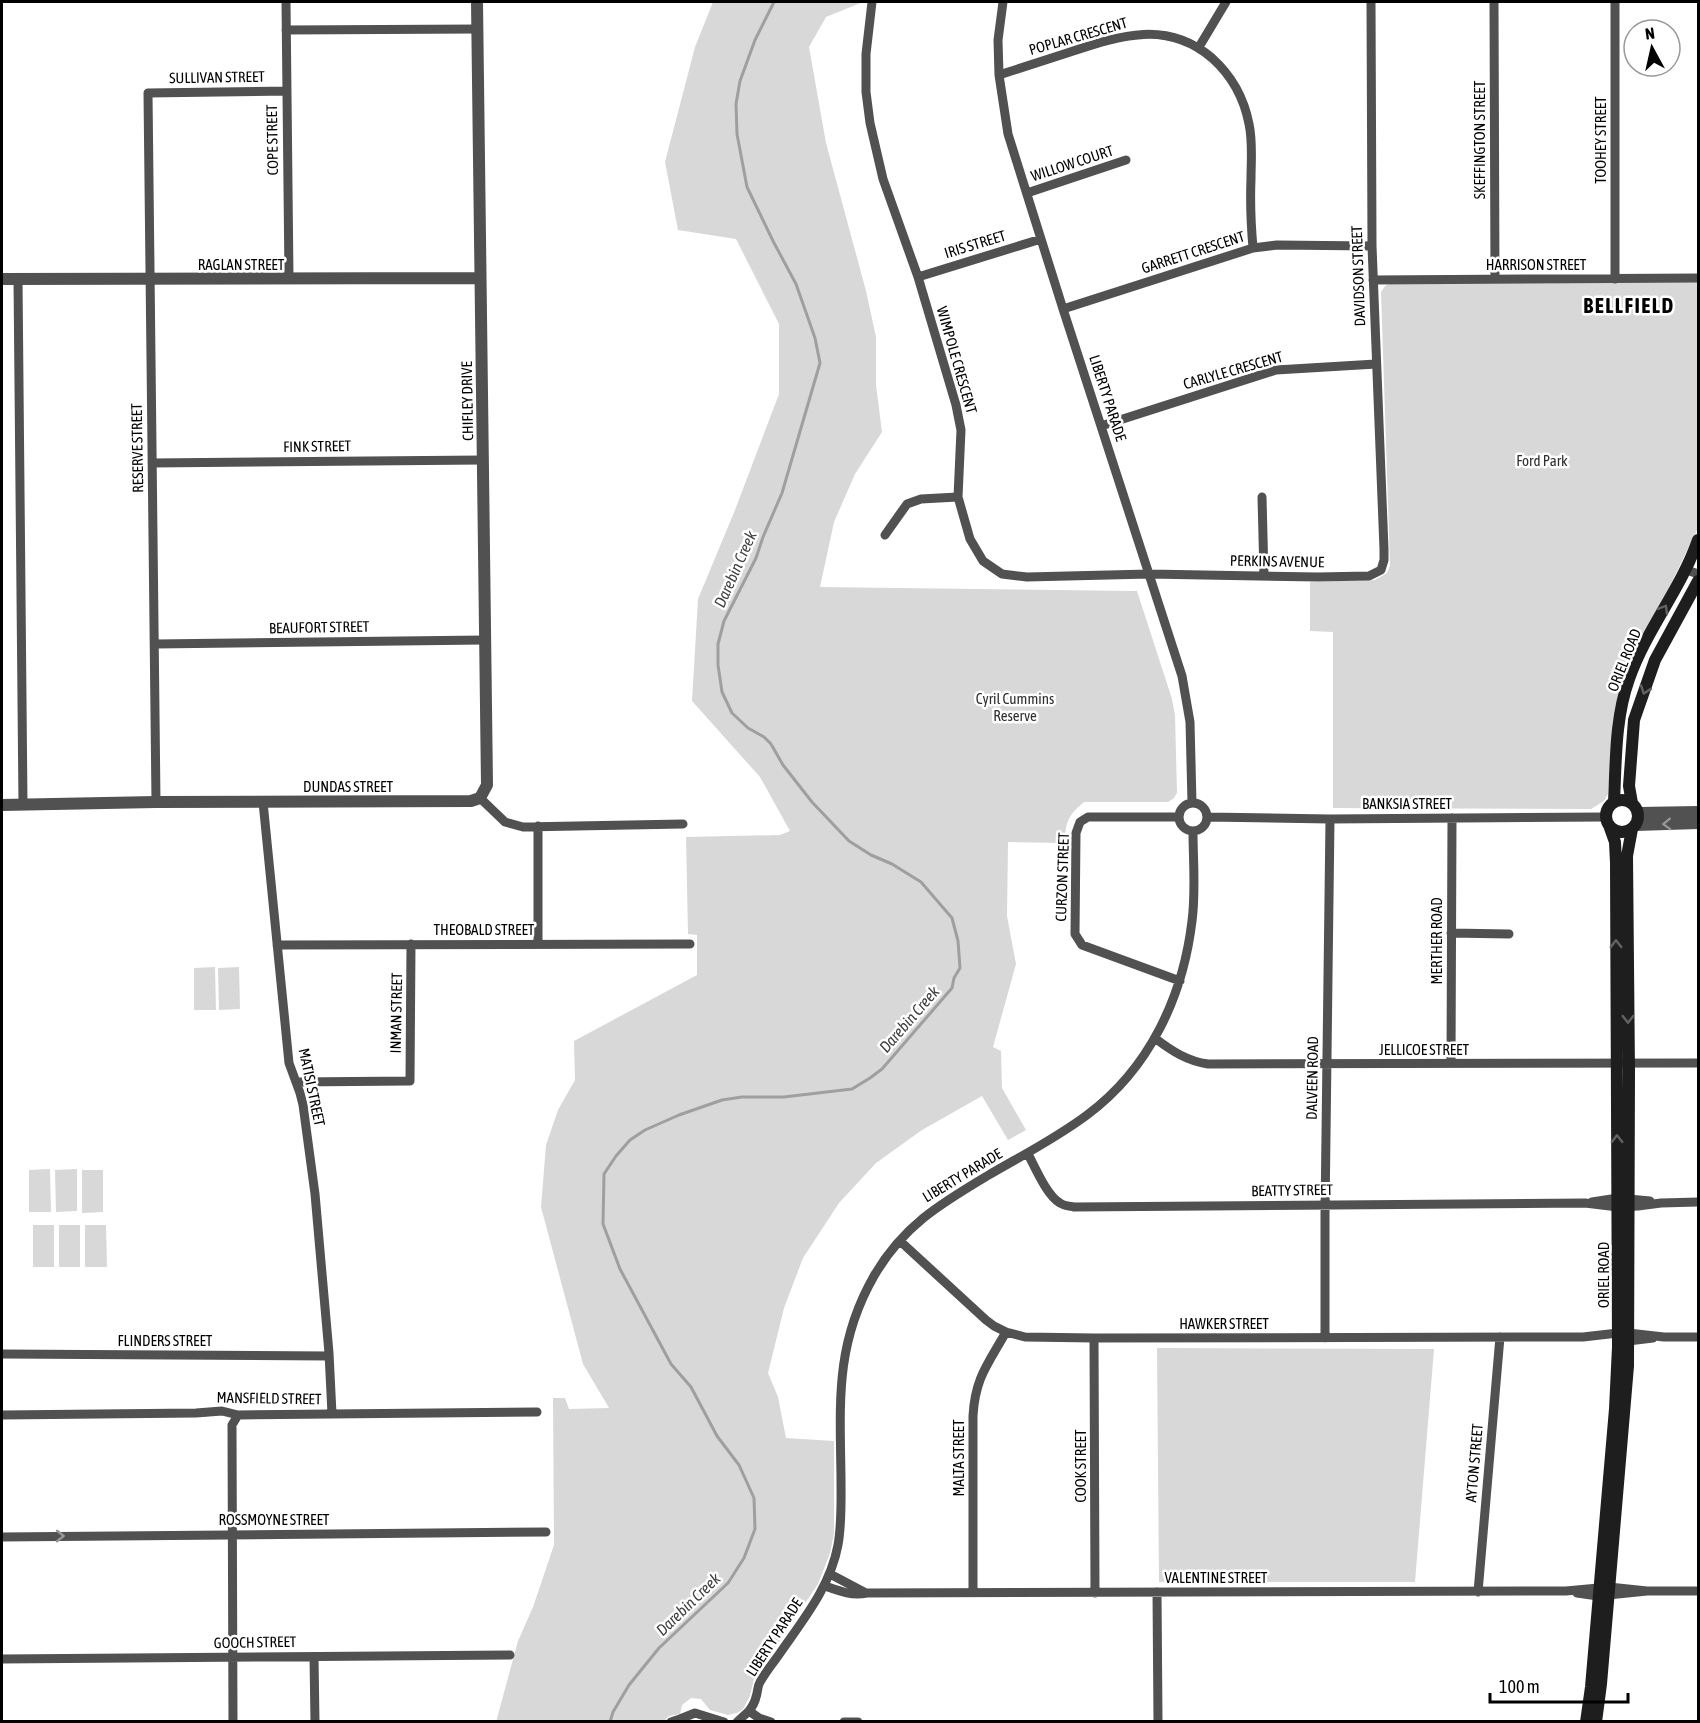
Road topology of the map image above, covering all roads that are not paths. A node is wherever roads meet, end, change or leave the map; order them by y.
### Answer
1 (286, 2) edge
2 (477, 2) edge
3 (872, 2) edge
4 (1003, 2) edge
5 (1226, 2) edge
6 (1371, 2) edge
7 (1494, 2) edge
8 (1615, 2) edge
9 (478, 29) junction
10 (286, 30) junction
11 (1199, 47) junction
12 (999, 75) junction
13 (287, 91) junction
14 (148, 93) joint
15 (1126, 160) dead end
16 (1027, 193) junction
17 (1041, 239) junction
18 (1372, 246) junction
19 (1253, 248) junction
20 (918, 277) junction
21 (289, 278) junction
22 (480, 278) junction
23 (1698, 278) edge
24 (2, 279) edge
25 (18, 279) junction
26 (150, 279) junction
27 (1494, 279) junction
28 (1615, 279) junction
29 (1373, 280) junction
30 (1063, 309) junction
31 (1376, 364) junction
32 (1101, 426) junction
33 (482, 460) junction
34 (152, 463) junction
35 (958, 497) junction
36 (1262, 497) dead end
37 (885, 535) dead end
38 (1698, 540) edge
39 (1384, 549) joint
40 (1693, 572) edge
41 (1149, 574) junction
42 (1264, 576) junction
43 (1698, 581) edge
44 (484, 640) junction
45 (155, 644) junction
46 (480, 798) junction
47 (156, 802) junction
48 (263, 802) junction
49 (1614, 802) junction
50 (1192, 803) junction
51 (2, 805) edge
52 (23, 805) junction
53 (1698, 812) edge
54 (1179, 817) junction
55 (1208, 817) junction
56 (1452, 818) junction
57 (1635, 818) junction
58 (1330, 819) junction
59 (1608, 822) junction
60 (1698, 823) edge
61 (683, 824) dead end
62 (538, 826) junction
63 (1193, 831) junction
64 (1451, 933) junction
65 (1509, 934) dead end
66 (411, 944) junction
67 (538, 944) junction
68 (690, 944) dead end
69 (277, 945) junction
70 (1180, 981) junction
71 (1156, 1039) junction
72 (1698, 1063) edge
73 (1327, 1064) junction
74 (1450, 1064) junction
75 (1622, 1064) junction
76 (296, 1082) junction
77 (1028, 1154) junction
78 (1623, 1203) junction
79 (1698, 1203) edge
80 (1325, 1204) junction
81 (900, 1241) junction
82 (1006, 1332) junction
83 (1500, 1337) junction
84 (1623, 1337) junction
85 (1698, 1337) edge
86 (1094, 1338) junction
87 (1325, 1338) junction
88 (2, 1354) edge
89 (329, 1356) junction
90 (537, 1412) dead end
91 (333, 1414) junction
92 (2, 1415) edge
93 (238, 1415) junction
94 (546, 1532) dead end
95 (232, 1534) junction
96 (2, 1536) edge
97 (830, 1574) junction
98 (825, 1586) junction
99 (1698, 1591) edge
100 (973, 1592) junction
101 (1157, 1592) junction
102 (1478, 1592) junction
103 (1604, 1592) junction
104 (867, 1593) junction
105 (1095, 1593) junction
106 (510, 1655) dead end
107 (314, 1657) junction
108 (232, 1658) junction
109 (2, 1659) edge
110 (749, 1711) junction
111 (850, 1721) edge
112 (233, 1722) edge
113 (315, 1722) edge
114 (671, 1722) edge
115 (724, 1722) edge
116 (737, 1722) edge
117 (771, 1722) edge
118 (844, 1722) edge
119 (858, 1722) edge
120 (1158, 1722) edge
121 (1586, 1722) edge
122 (1596, 1722) edge

1 - 10 street, COPE STREET
2 - 9 street, CHIFLEY DRIVE
3 - 20 street, WIMPOLE CRESCENT
4 - 12 street, LIBERTY PARADE
5 - 11 street
6 - 18 street, DAVIDSON STREET
7 - 27 street, SKEFFINGTON STREET
8 - 28 street, TOOHEY STREET
9 - 10 street
9 - 22 street, CHIFLEY DRIVE
10 - 13 street, COPE STREET
11 - 12 street, POPLAR CRESCENT
11 - 19 street, POPLAR CRESCENT
12 - 16 street, LIBERTY PARADE
13 - 14 street, SULLIVAN STREET
13 - 21 street, COPE STREET
14 - 26 street, RESERVE STREET
15 - 16 street, WILLOW COURT
16 - 17 street, LIBERTY PARADE
17 - 20 street, IRIS STREET
17 - 30 street, LIBERTY PARADE
18 - 19 street, GARRETT CRESCENT
18 - 29 street, DAVIDSON STREET
19 - 30 street, GARRETT CRESCENT
20 - 35 street, WIMPOLE CRESCENT
21 - 22 street, RAGLAN STREET
21 - 26 street, RAGLAN STREET
22 - 33 street, CHIFLEY DRIVE
23 - 28 street, HARRISON STREET
24 - 25 street, RAGLAN STREET
25 - 26 street, RAGLAN STREET
25 - 52 street
26 - 34 street, RESERVE STREET
27 - 28 street, HARRISON STREET
27 - 29 street, HARRISON STREET
29 - 31 street, DAVIDSON STREET
30 - 32 street, LIBERTY PARADE
31 - 32 street, CARLYLE CRESCENT
31 - 39 street, DAVIDSON STREET
32 - 41 street, LIBERTY PARADE
33 - 34 street, FINK STREET
33 - 44 street, CHIFLEY DRIVE
34 - 45 street, RESERVE STREET
35 - 37 street
35 - 41 street, WIMPOLE CRESCENT
36 - 42 street
38 - 40 main road, ORIEL ROAD
39 - 42 street, PERKINS AVENUE
49 -> 40 main road, ORIEL ROAD
41 - 42 street, PERKINS AVENUE
41 - 50 street, LIBERTY PARADE
43 -> 57 main road, ORIEL ROAD
44 - 45 street, BEAUFORT STREET
44 - 46 street, CHIFLEY DRIVE
45 - 47 street, RESERVE STREET
46 - 48 street, DUNDAS STREET
46 - 62 street
47 - 48 street, DUNDAS STREET
47 - 52 street, DUNDAS STREET
48 - 69 street, MATISI STREET
49 - 57 main road
49 - 59 main road
50 - 54 street
50 - 55 street
51 - 52 street, DUNDAS STREET
53 - 57 street
54 - 63 street
54 - 70 street, CURZON STREET
55 - 58 street, BANKSIA STREET
55 - 63 street
56 - 58 street, BANKSIA STREET
56 - 59 street, BANKSIA STREET
56 - 64 street, MERTHER ROAD
57 - 59 main road
60 -> 57 street
57 -> 75 main road, ORIEL ROAD
58 - 73 street, DALVEEN ROAD
75 -> 59 main road, ORIEL ROAD
61 - 62 street
62 - 67 street
63 - 70 street, LIBERTY PARADE
64 - 65 street
64 - 74 street, MERTHER ROAD
66 - 67 street, THEOBALD STREET
66 - 69 street, THEOBALD STREET
66 - 76 street, INMAN STREET
67 - 68 street, THEOBALD STREET
69 - 76 street, MATISI STREET
70 - 71 street, LIBERTY PARADE
71 - 73 street, JELLICOE STREET
71 - 77 street, LIBERTY PARADE
72 - 75 street, JELLICOE STREET
73 - 74 street, JELLICOE STREET
73 - 80 street, DALVEEN ROAD
74 - 75 street, JELLICOE STREET
75 - 78 main road, ORIEL ROAD
76 - 89 street, MATISI STREET
77 - 80 street, BEATTY STREET
77 - 81 street, LIBERTY PARADE
78 - 79 street, BEATTY STREET
78 - 80 street, BEATTY STREET
78 - 84 main road, ORIEL ROAD
80 - 87 street, DALVEEN ROAD
81 - 82 street, HAWKER STREET
81 - 97 street, LIBERTY PARADE
82 - 86 street, HAWKER STREET
82 - 100 street, MALTA STREET
83 - 84 street, HAWKER STREET
83 - 87 street, HAWKER STREET
83 - 102 street, AYTON STREET
84 - 85 street, HAWKER STREET
84 - 103 main road, ORIEL ROAD
86 - 87 street, HAWKER STREET
86 - 105 street, COOK STREET
88 - 89 street, FLINDERS STREET
89 - 91 street, MATISI STREET
90 - 91 street, MANSFIELD STREET
91 - 93 street, MANSFIELD STREET
92 - 93 street, MANSFIELD STREET
93 - 95 street
94 - 95 street, ROSSMOYNE STREET
96 -> 95 street, ROSSMOYNE STREET
95 - 108 street
97 - 98 street, LIBERTY PARADE
97 - 104 street, VALENTINE STREET
98 - 104 street, VALENTINE STREET
98 - 110 street, LIBERTY PARADE
99 - 103 street, VALENTINE STREET
100 - 104 street, VALENTINE STREET
100 - 105 street, VALENTINE STREET
101 - 102 street, VALENTINE STREET
101 - 105 street, VALENTINE STREET
101 - 120 street
102 - 103 street, VALENTINE STREET
103 - 121 main road, ORIEL ROAD
103 - 122 main road, ORIEL ROAD
106 - 107 street, GOOCH STREET
107 - 108 street, GOOCH STREET
107 - 113 street
108 - 109 street, GOOCH STREET
108 - 112 street
110 - 116 street
110 - 117 street
111 - 118 street
111 - 119 street
114 - 115 street

